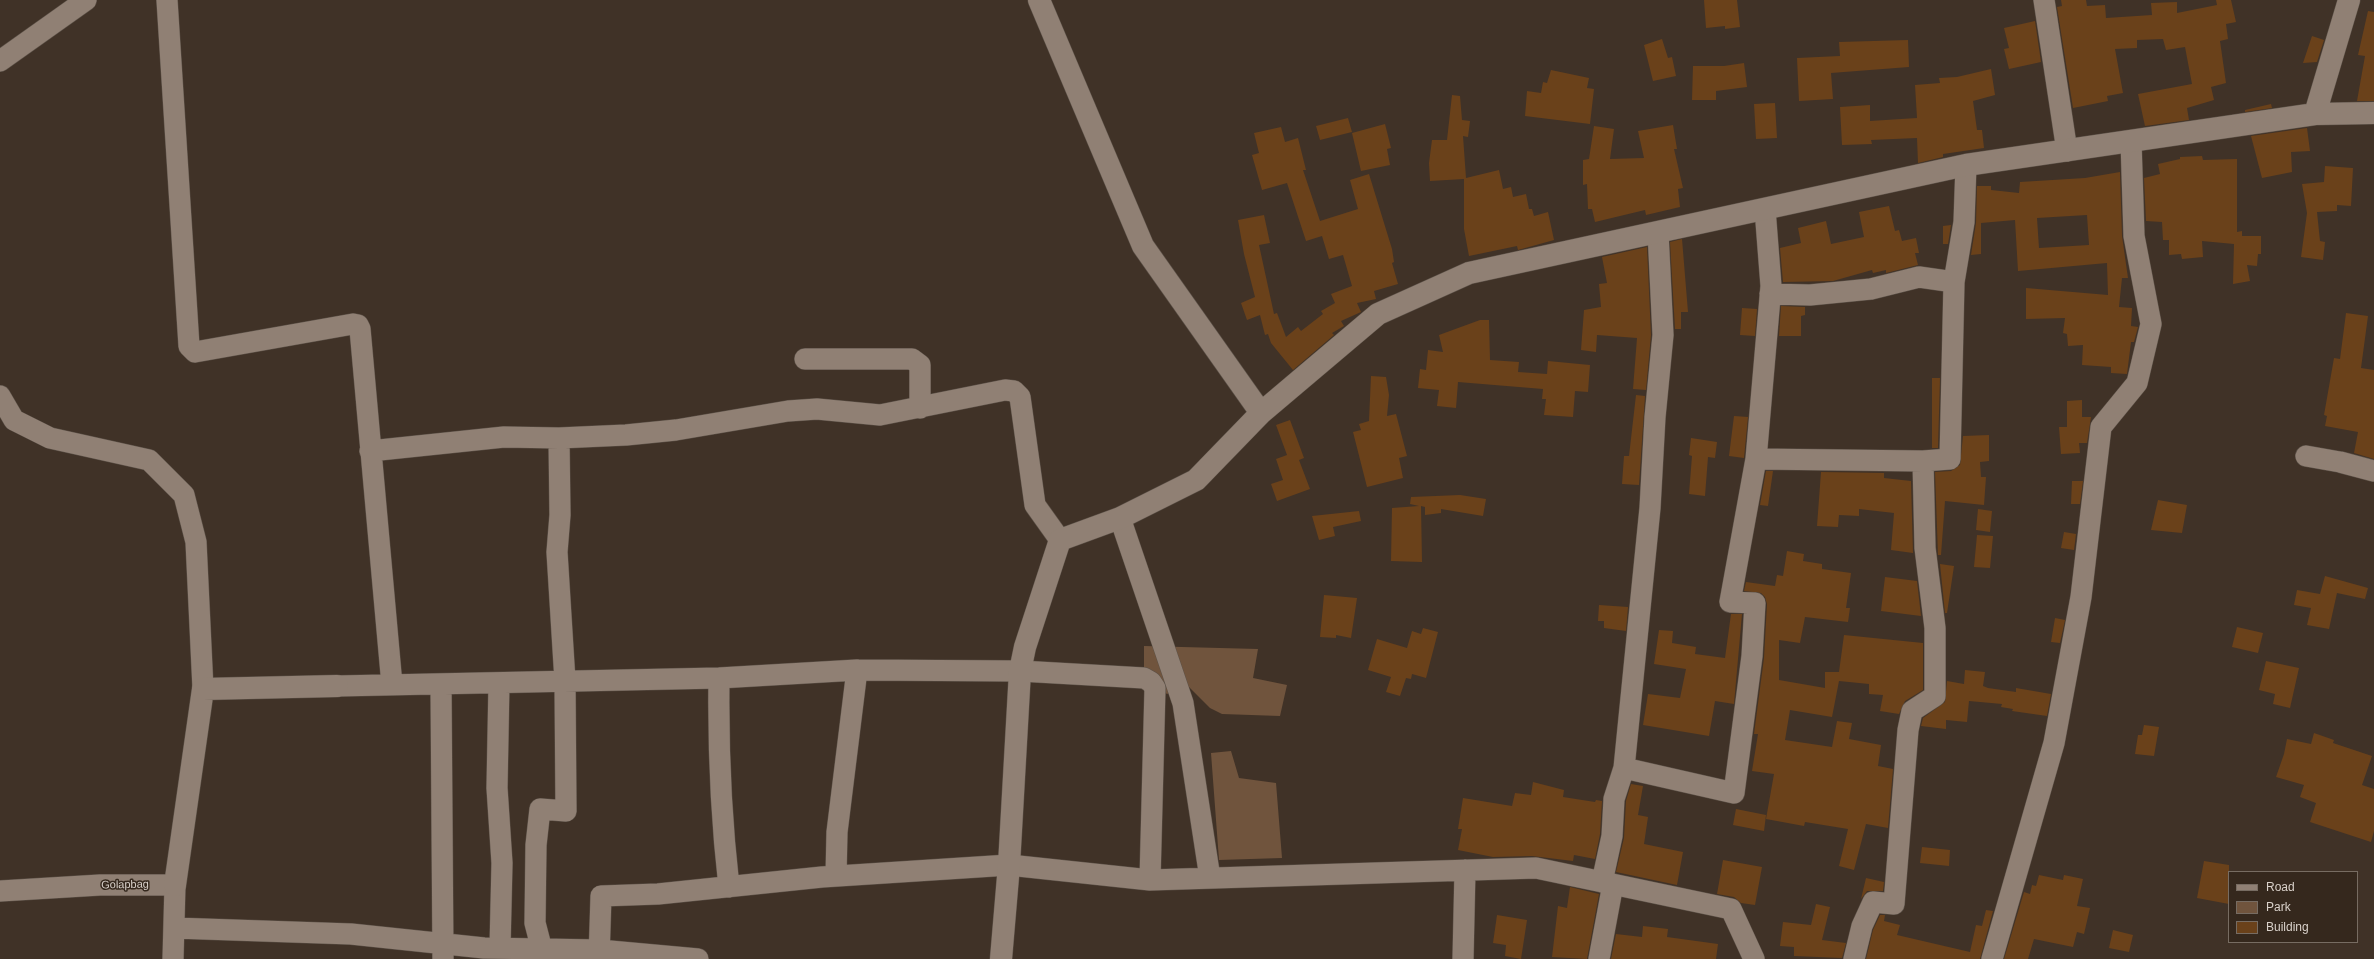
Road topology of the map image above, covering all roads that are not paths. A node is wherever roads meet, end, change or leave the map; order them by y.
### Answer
1 (86, 0) edge
2 (167, 0) edge
3 (1038, 0) edge
4 (2044, 0) edge
5 (2349, 0) edge
6 (0, 61) edge
7 (2374, 113) edge
8 (2315, 114) junction
9 (2131, 141) junction
10 (2067, 150) junction
11 (1966, 165) junction
12 (1764, 209) junction
13 (1658, 232) junction
14 (1954, 282) junction
15 (1770, 294) junction
16 (805, 359) dead end
17 (0, 396) edge
18 (920, 408) junction
19 (1261, 413) junction
20 (559, 438) junction
21 (370, 451) junction
22 (2306, 456) dead end
23 (1756, 459) junction
24 (1924, 461) junction
25 (2374, 471) edge
26 (1120, 518) junction
27 (1060, 540) junction
28 (857, 670) junction
29 (1020, 671) junction
30 (719, 678) junction
31 (566, 681) junction
32 (499, 683) junction
33 (441, 684) junction
34 (392, 685) junction
35 (337, 686) joint
36 (203, 689) junction
37 (1624, 768) junction
38 (1010, 865) junction
39 (1465, 870) junction
40 (836, 876) junction
41 (1210, 878) junction
42 (1150, 880) junction
43 (1607, 883) junction
44 (175, 885) junction
45 (729, 887) junction
46 (0, 891) edge
47 (174, 928) junction
48 (500, 948) junction
49 (542, 950) junction
50 (444, 951) edge
51 (599, 954) edge
52 (174, 959) edge
53 (698, 959) edge
54 (1001, 959) edge
55 (1463, 959) edge
56 (1599, 959) edge
57 (1754, 959) edge
58 (1854, 959) edge
59 (1992, 959) edge

1 - 6 street
2 - 21 street
3 - 19 street
4 - 10 street
5 - 8 street
7 - 8 street
8 - 9 street
9 - 10 street
9 - 59 street
10 - 11 street
11 - 12 street
11 - 14 street
12 - 13 street
12 - 15 street
13 - 19 street
13 - 37 street
14 - 15 street
14 - 24 street
15 - 23 street
16 - 18 street
17 - 36 street
18 - 20 street
18 - 27 street
19 - 26 street
20 - 21 street
20 - 31 street
21 - 34 street
22 - 25 street
23 - 24 street
23 - 37 street
24 - 58 street
26 - 27 street
26 - 41 street
27 - 29 street
28 - 29 street
28 - 30 street
28 - 40 street
29 - 38 street
29 - 42 street
30 - 31 street
30 - 45 street
31 - 32 street
31 - 49 street
32 - 33 street
32 - 48 street
33 - 34 street
33 - 50 street
34 - 35 street
35 - 36 street
36 - 44 street
37 - 43 street
38 - 40 street
38 - 42 street
38 - 54 street
39 - 41 street
39 - 43 street
39 - 55 street
40 - 45 street
41 - 42 street
43 - 56 street
43 - 57 street
44 - 46 street, Golapbag
44 - 47 street
45 - 51 street
47 - 50 street
47 - 52 street
48 - 49 street
48 - 50 street
49 - 51 street
51 - 53 street

